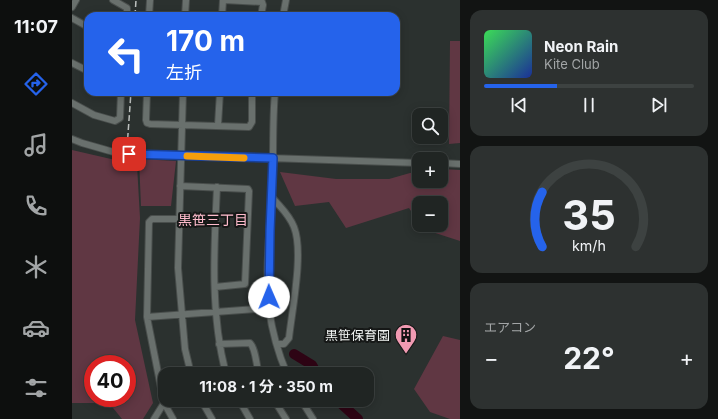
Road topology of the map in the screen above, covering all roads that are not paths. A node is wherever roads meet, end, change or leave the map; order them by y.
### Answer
1 (76, 0) edge
2 (113, 0) edge
3 (127, 0) edge
4 (150, 0) edge
5 (186, 0) edge
6 (224, 0) edge
7 (286, 0) edge
8 (72, 7) edge
9 (127, 8) junction
10 (127, 12) edge
11 (149, 12) edge
12 (185, 12) edge
13 (222, 12) edge
14 (262, 12) edge
15 (284, 12) edge
16 (72, 18) edge
17 (84, 25) edge
18 (72, 63) edge
19 (84, 69) edge
20 (121, 96) edge
21 (147, 96) edge
22 (183, 96) edge
23 (220, 96) edge
24 (252, 96) edge
25 (275, 96) edge
26 (72, 103) edge
27 (182, 125) junction
28 (218, 126) junction
29 (72, 138) edge
30 (181, 156) junction
31 (273, 158) junction
32 (412, 163) edge
33 (448, 163) edge
34 (460, 164) edge
35 (180, 186) junction
36 (217, 187) junction
37 (272, 197) junction
38 (179, 219) junction
39 (215, 287) junction
40 (269, 308) junction
41 (217, 312) junction
42 (181, 314) junction
43 (147, 317) junction
44 (219, 344) junction
45 (277, 344) junction
46 (189, 367) edge
47 (224, 367) edge
48 (257, 367) edge
49 (284, 367) edge
50 (158, 372) edge
51 (161, 407) edge
52 (167, 407) edge
53 (205, 407) edge
54 (242, 407) edge
55 (278, 407) edge
56 (305, 407) edge
57 (154, 419) edge
58 (173, 419) edge
59 (212, 419) edge
60 (250, 419) edge
61 (286, 419) edge
62 (313, 419) edge

1 - 8 street
2 - 9 street
3 - 9 street
4 - 11 street
5 - 12 street
6 - 13 street
6 - 14 street
7 - 15 street
9 - 10 street
16 - 17 street
18 - 19 street
20 - 26 street
21 - 27 street
22 - 27 street
23 - 28 street
24 - 28 street
25 - 31 street
27 - 28 street
27 - 30 street
29 - 30 street
30 - 31 street
30 - 35 street
31 - 32 street
31 - 37 street
33 - 34 street
35 - 36 street
35 - 38 street
36 - 39 street
36 - 39 street
37 - 40 street
37 - 45 street
38 - 42 street
38 - 43 street
39 - 41 street
40 - 41 street
40 - 45 street
41 - 42 street
41 - 44 street
42 - 43 street
42 - 46 street
43 - 50 street
44 - 47 street
44 - 48 street
45 - 49 street
51 - 57 street
52 - 58 street
53 - 59 street
54 - 60 street
55 - 61 street
56 - 62 street

